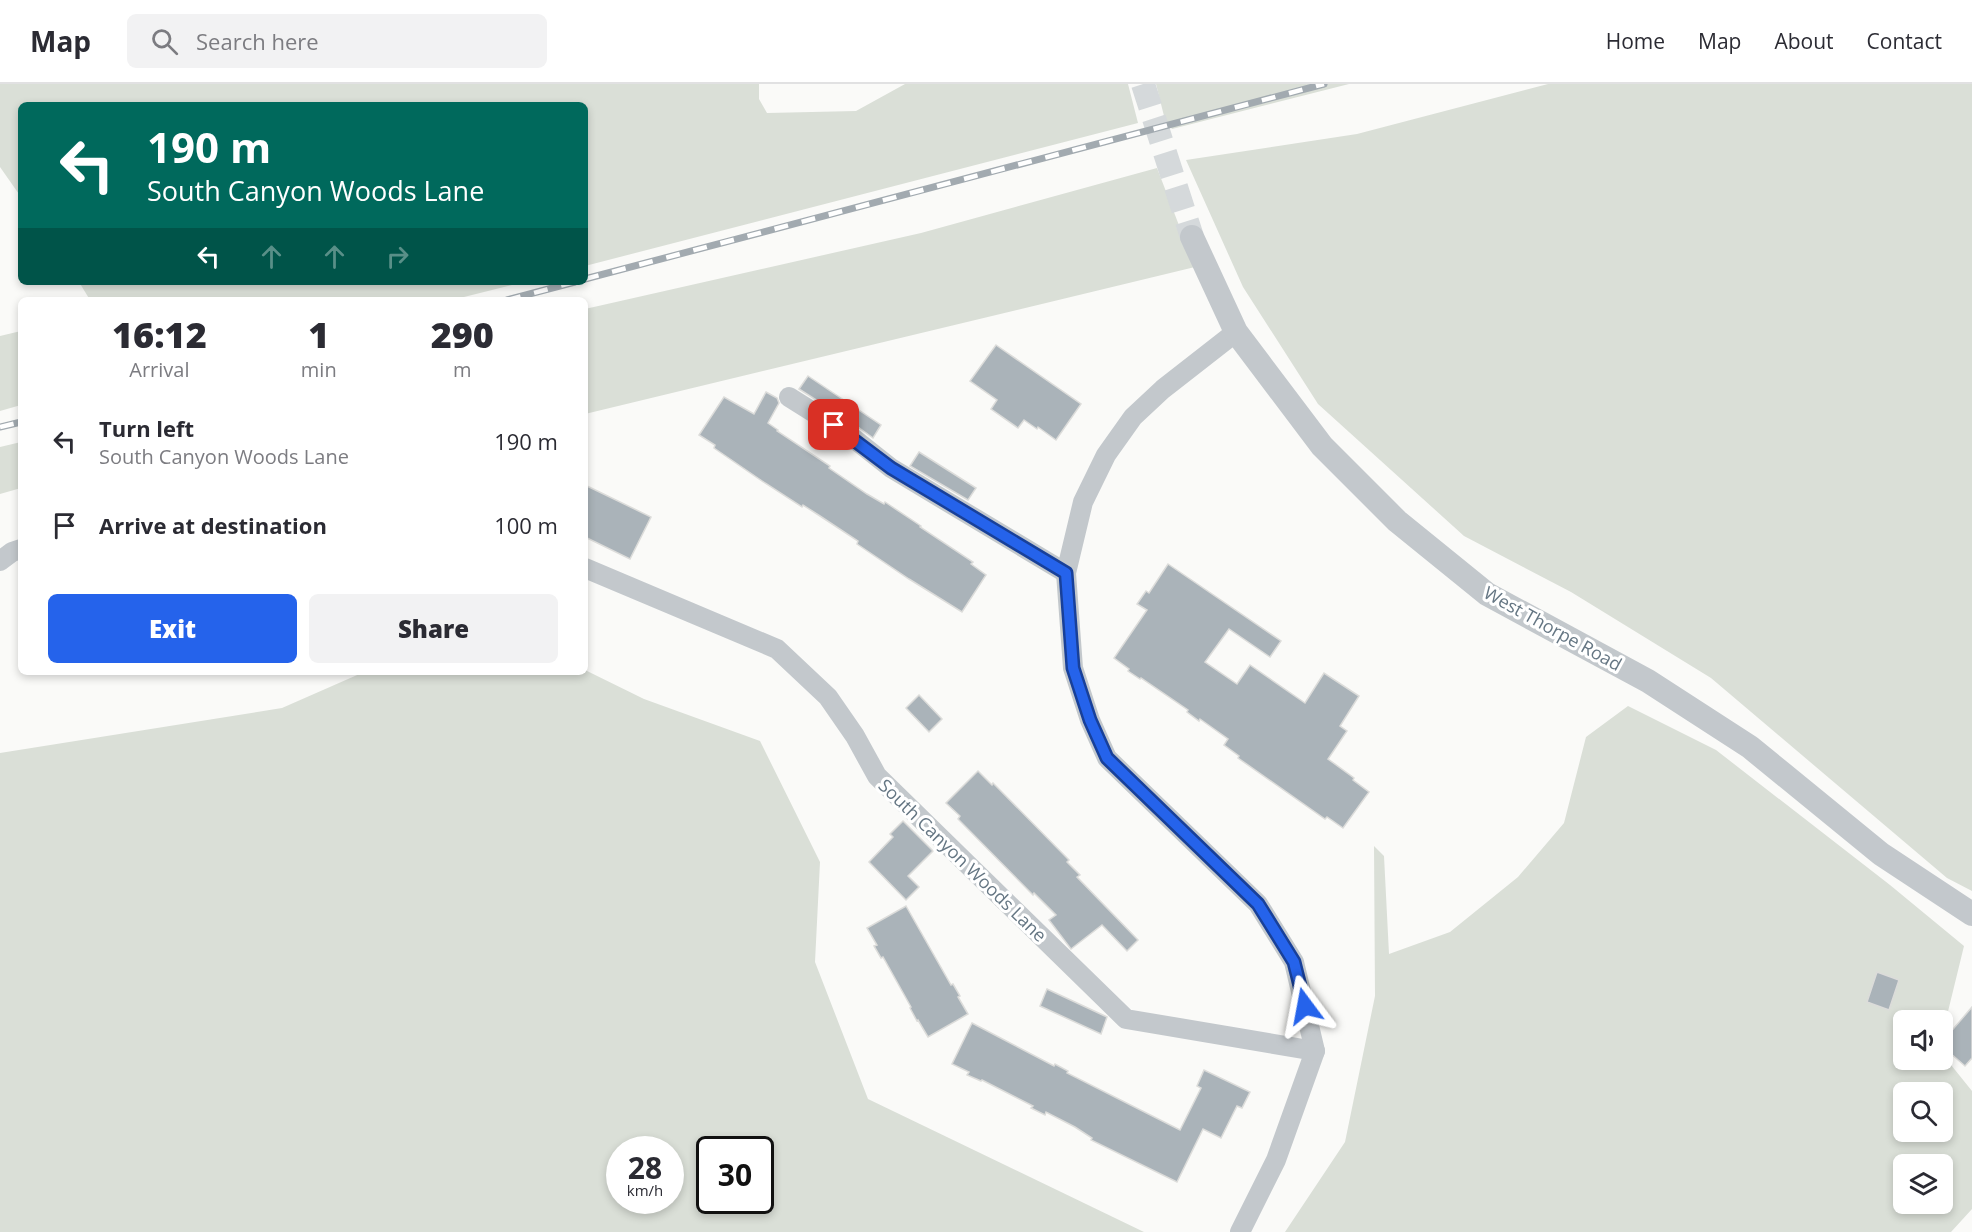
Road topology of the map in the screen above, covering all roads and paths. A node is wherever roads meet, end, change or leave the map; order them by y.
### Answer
1 (1192, 237) tunnel mouth
2 (1236, 333) junction
3 (789, 397) dead end
4 (18, 550) edge
5 (0, 561) edge
6 (588, 569) edge
7 (1066, 573) junction
8 (1972, 914) edge
9 (1315, 1051) junction
10 (1240, 1232) edge

1 - 2 street, West Thorpe Road
2 - 7 street
2 - 8 street, West Thorpe Road
3 - 7 street
4 - 5 street
6 - 9 street, South Canyon Woods Lane
7 - 9 street
9 - 10 street

